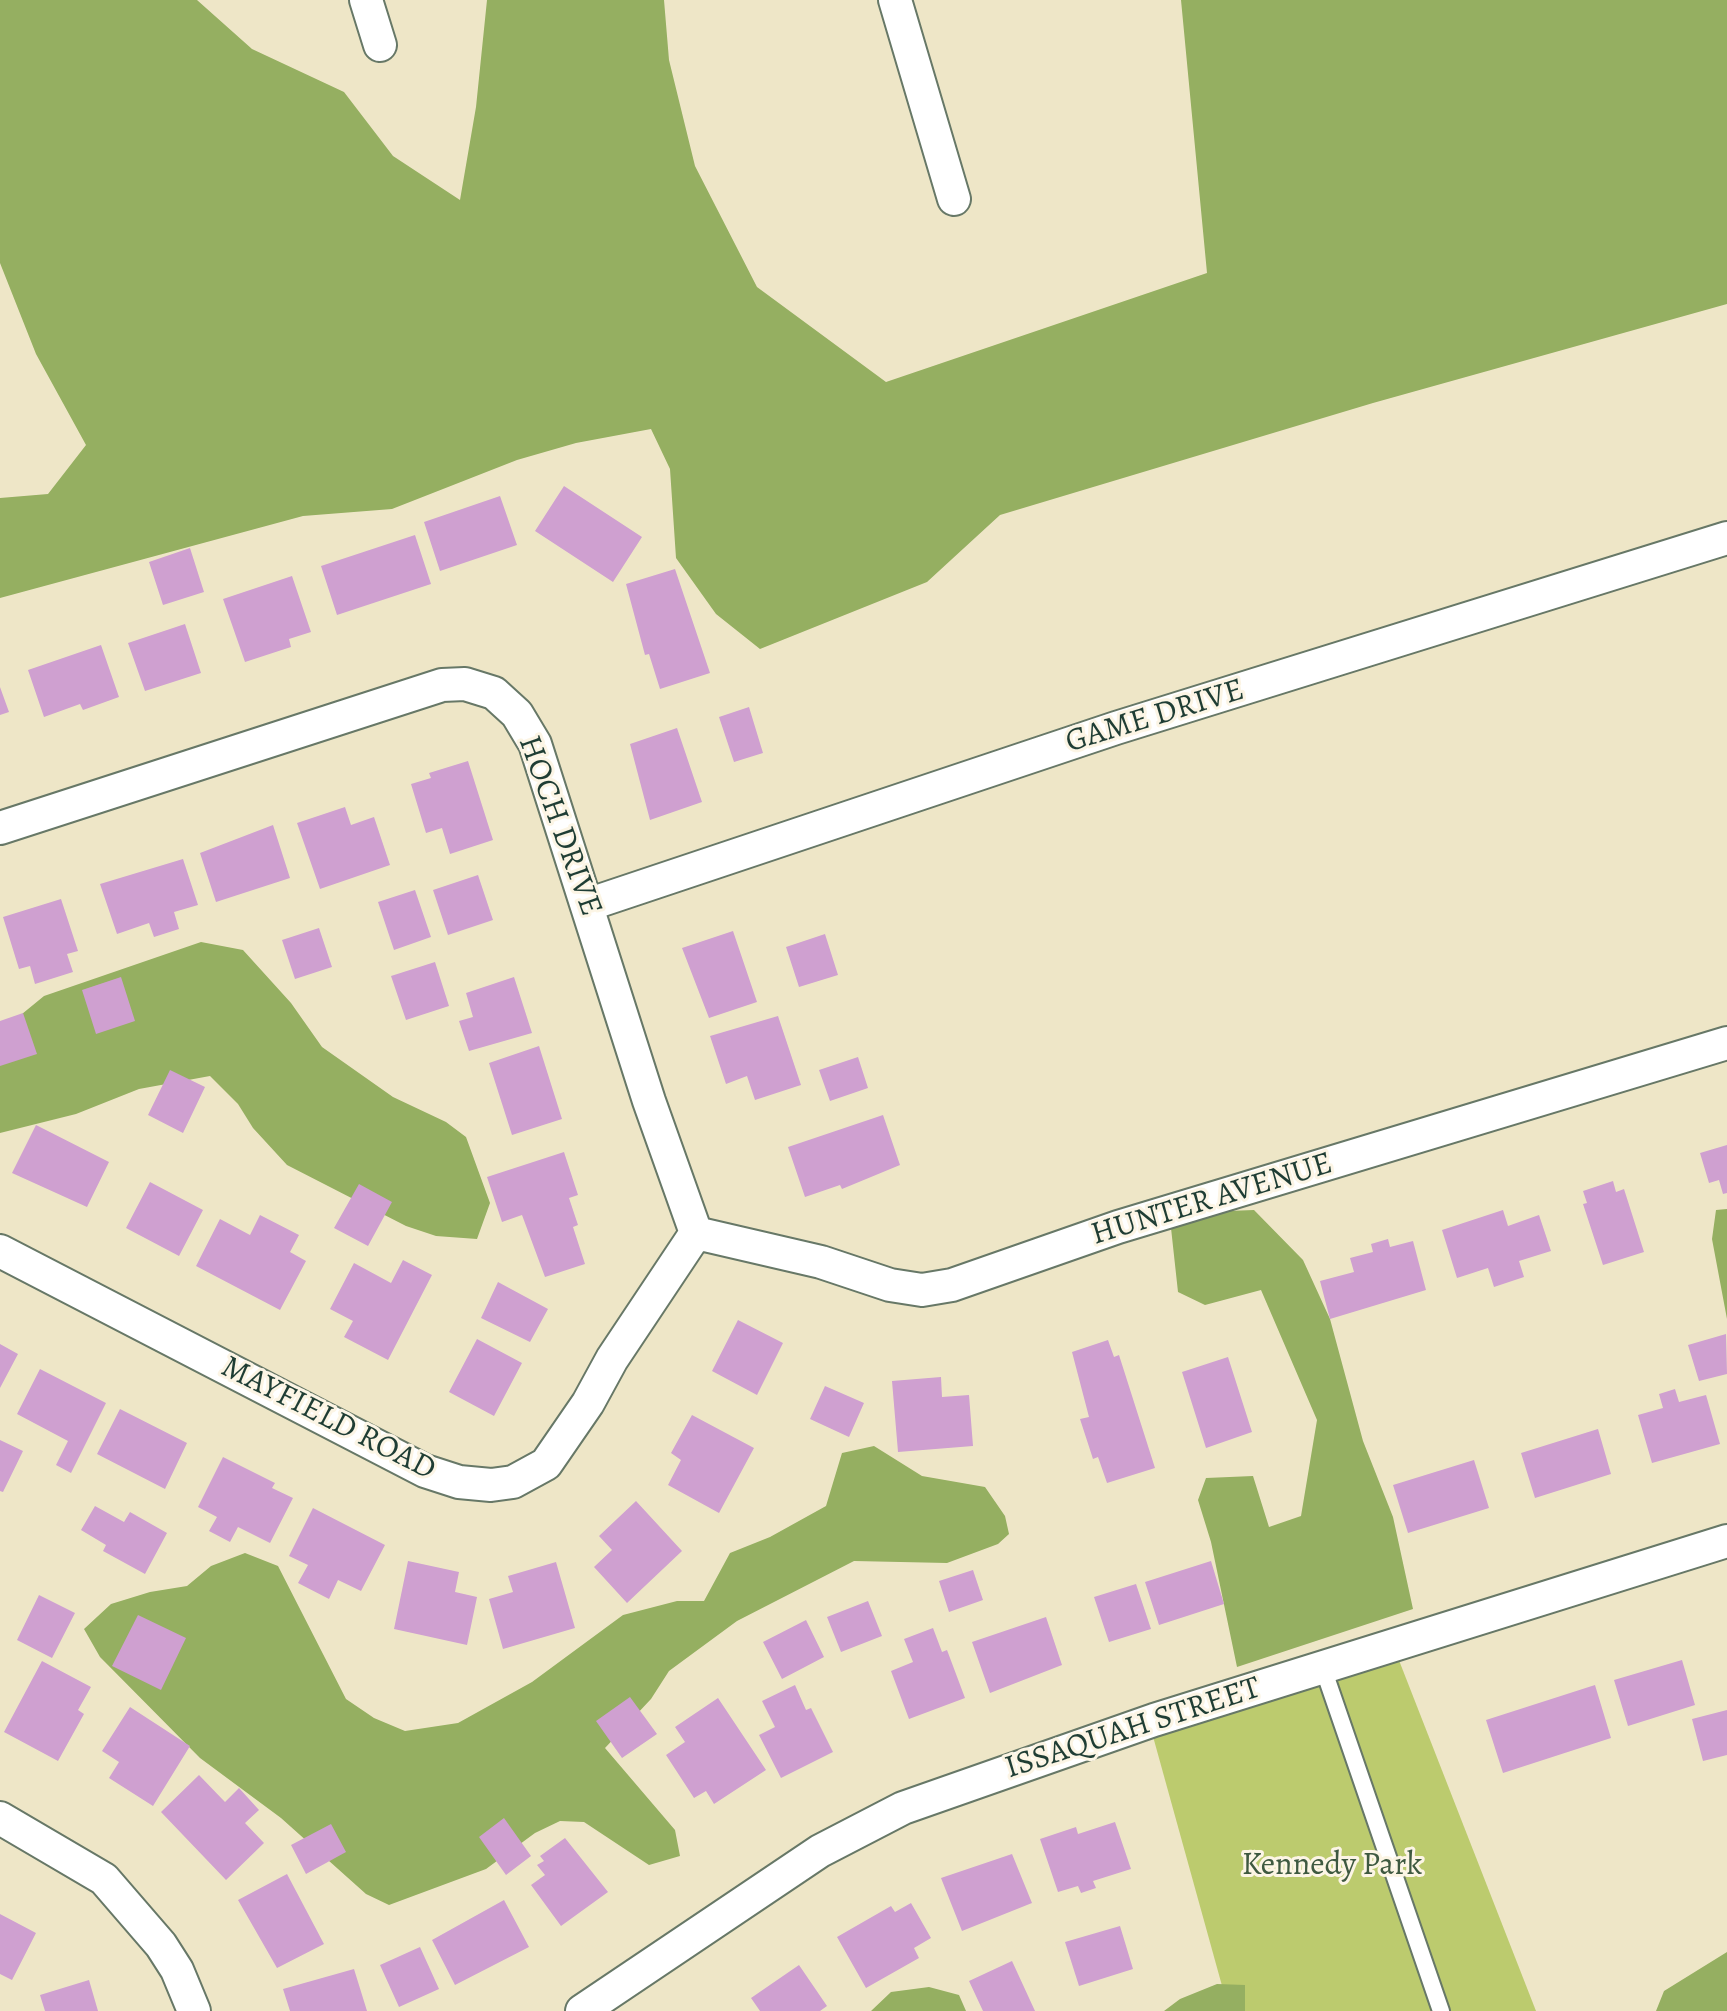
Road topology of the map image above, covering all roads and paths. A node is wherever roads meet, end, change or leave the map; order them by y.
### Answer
1 (366, 0) edge
2 (895, 0) edge
3 (380, 45) dead end
4 (954, 199) dead end
5 (1727, 538) edge
6 (0, 828) edge
7 (587, 905) junction
8 (1727, 1043) edge
9 (696, 1233) junction
10 (0, 1251) edge
11 (1727, 1541) edge
12 (1323, 1668) junction
13 (0, 1818) edge
14 (194, 2011) edge
15 (582, 2011) edge
16 (1441, 2011) edge

1 - 3 street
2 - 4 street
5 - 7 street, GAME DRIVE
6 - 7 street, HOCH DRIVE
7 - 9 street, HOCH DRIVE
8 - 9 street, HUNTER AVENUE
9 - 10 street, MAYFIELD ROAD
11 - 12 street, ISSAQUAH STREET
12 - 15 street, ISSAQUAH STREET
12 - 16 lane
13 - 14 street

